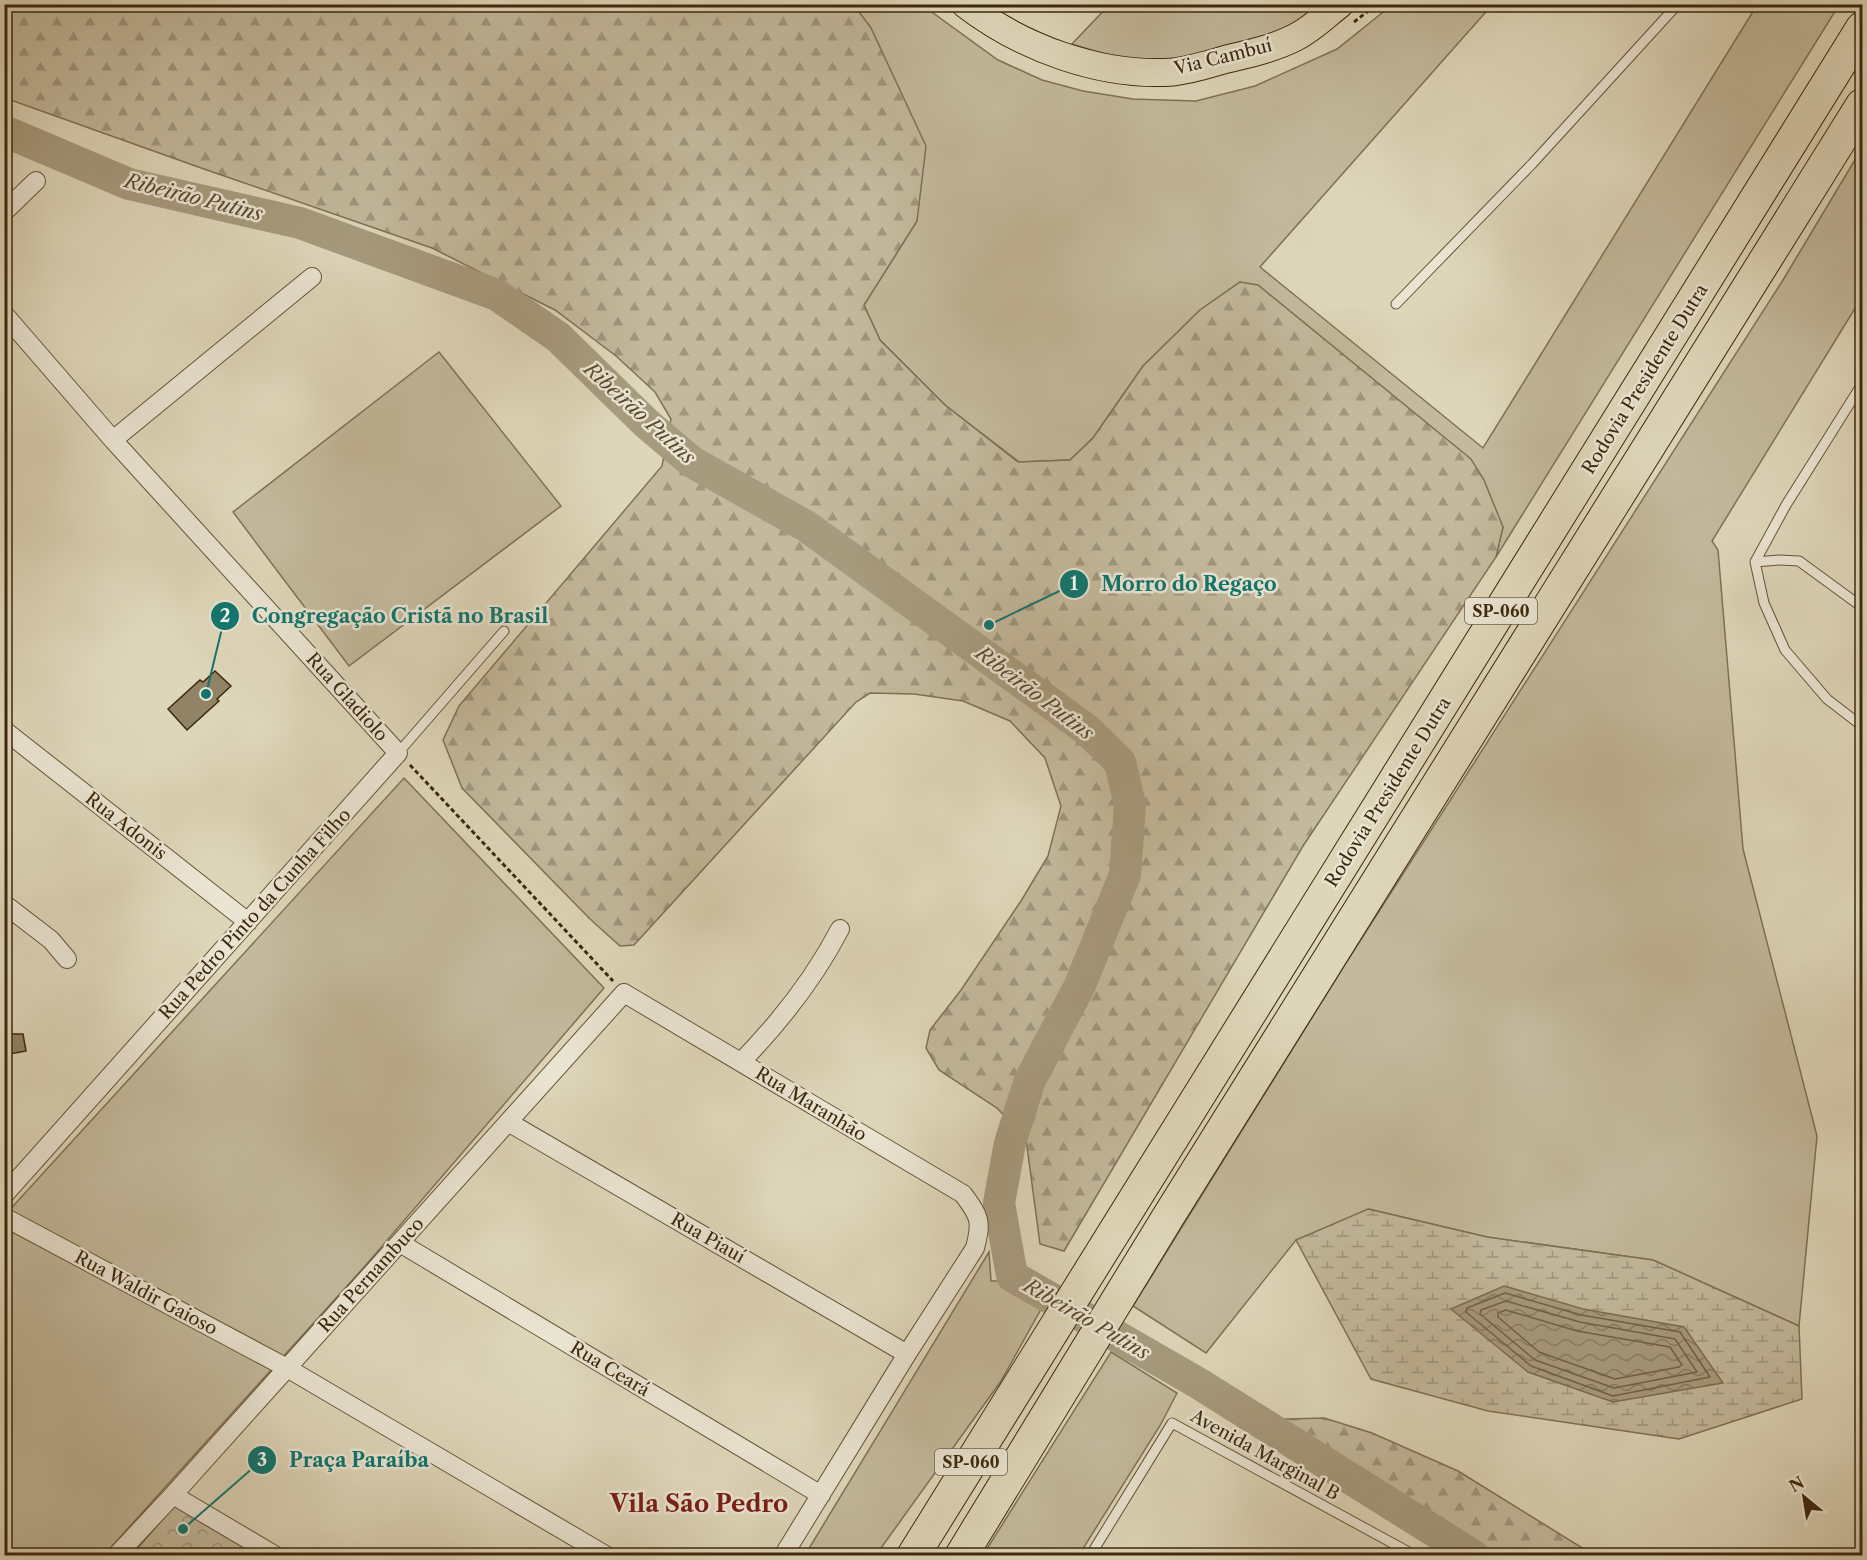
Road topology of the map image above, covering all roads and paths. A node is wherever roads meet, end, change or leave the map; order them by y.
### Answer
1 (965, 4) edge
2 (1340, 4) edge
3 (1678, 4) edge
4 (1863, 28) edge
5 (1863, 105) edge
6 (36, 181) dead end
7 (4, 212) edge
8 (312, 277) dead end
9 (1396, 304) dead end
10 (4, 314) edge
11 (1862, 384) edge
12 (113, 440) junction
13 (1755, 562) junction
14 (1863, 607) edge
15 (504, 631) dead end
16 (1863, 726) edge
17 (4, 730) edge
18 (398, 753) junction
19 (4, 904) edge
20 (248, 922) junction
21 (840, 929) dead end
22 (67, 959) dead end
23 (624, 993) junction
24 (741, 1062) junction
25 (508, 1122) junction
26 (4, 1195) edge
27 (4, 1217) edge
28 (399, 1243) junction
29 (907, 1354) junction
30 (287, 1368) junction
31 (821, 1495) junction
32 (173, 1496) junction
33 (913, 1554) edge
34 (116, 1556) edge
35 (276, 1556) edge
36 (608, 1556) edge
37 (783, 1556) edge
38 (961, 1556) edge
39 (1090, 1556) edge
40 (1416, 1556) edge

1 - 2 main road, Via Cambuí
3 - 9 lane
4 - 33 highway, Rodovia Presidente Dutra / SP-060
5 - 38 highway, SP-060
6 - 7 street
8 - 12 street
10 - 12 street, Rua Gladiolo
11 - 13 lane
12 - 18 street, Rua Gladiolo
13 - 14 lane
13 - 16 lane
15 - 18 lane, Rua Pedro Pinto da Cunha Filho
17 - 20 street, Rua Adonis
18 - 20 street, Rua Pedro Pinto da Cunha Filho
18 - 23 path, Rua Gladiolo
19 - 22 street
20 - 26 street, Rua Pedro Pinto da Cunha Filho
21 - 24 street
23 - 24 street, Rua Maranhão
23 - 25 street, Rua Pernambuco
24 - 29 street, Rua Maranhão
25 - 28 street, Rua Pernambuco
25 - 29 street, Rua Piauí
27 - 30 street, Rua Waldir Gaioso
28 - 30 street, Rua Pernambuco
28 - 31 street, Rua Ceará
29 - 31 street
30 - 32 street, Rua Pernambuco
30 - 36 street, Rua Waldir Gaioso
31 - 37 street
32 - 34 street, Rua Pernambuco
32 - 35 street
39 - 40 lane, Avenida Marginal B

